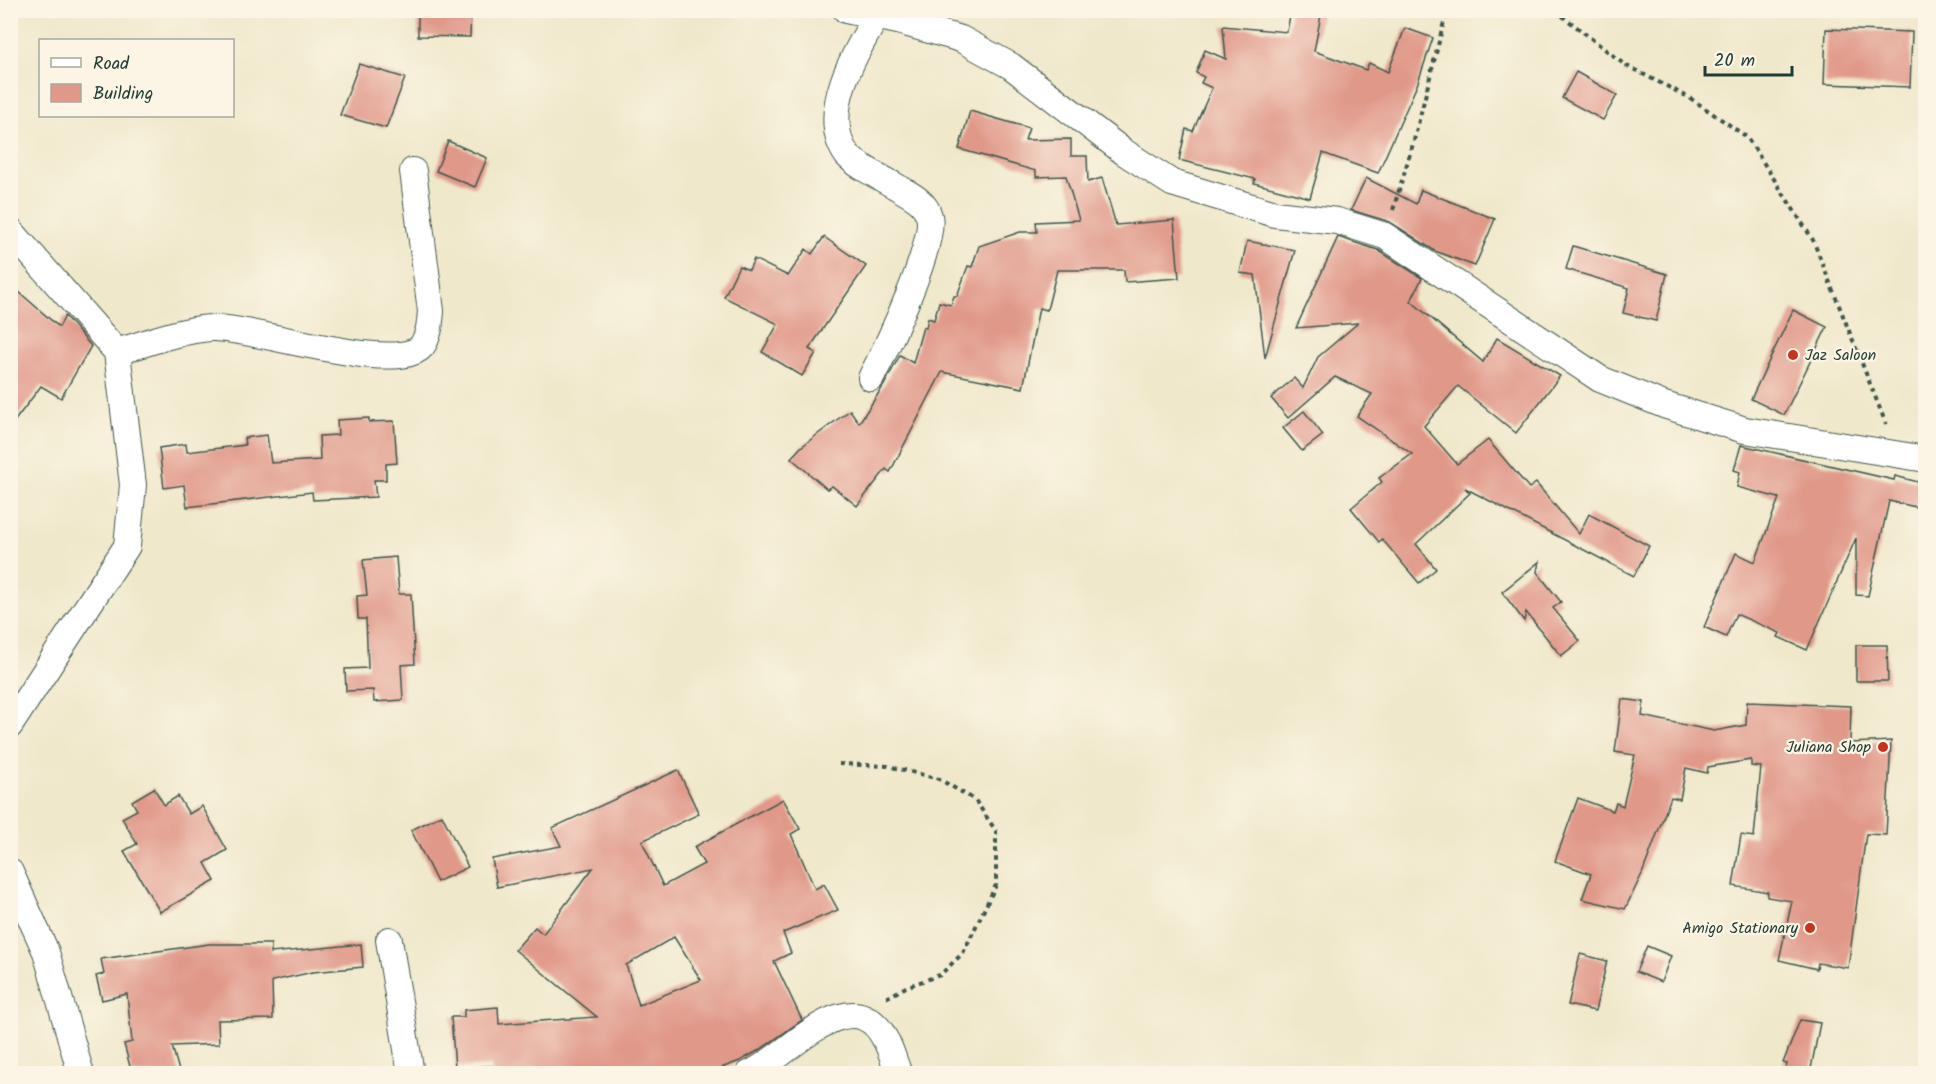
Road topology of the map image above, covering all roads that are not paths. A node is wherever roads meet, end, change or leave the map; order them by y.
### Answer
1 (846, 10) edge
2 (877, 16) junction
3 (413, 171) dead end
4 (10, 230) edge
5 (117, 352) junction
6 (871, 378) dead end
7 (1926, 459) edge
8 (10, 725) edge
9 (10, 872) edge
10 (389, 940) dead end
11 (81, 1074) edge
12 (411, 1074) edge
13 (749, 1074) edge
14 (899, 1074) edge

1 - 2 street
2 - 6 street
2 - 7 street
3 - 5 street
4 - 5 street
5 - 8 street
9 - 11 street
10 - 12 street
13 - 14 street

